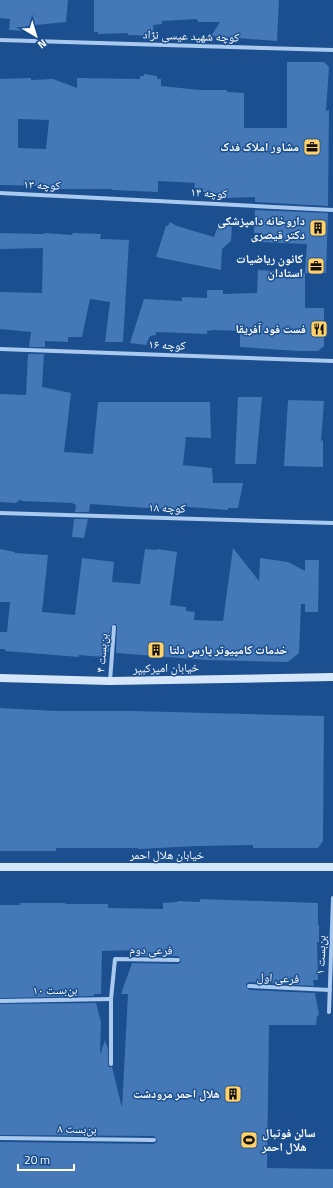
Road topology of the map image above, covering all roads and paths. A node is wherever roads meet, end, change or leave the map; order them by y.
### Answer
1 (0, 40) edge
2 (333, 50) edge
3 (0, 193) edge
4 (84, 197) joint
5 (333, 210) edge
6 (0, 349) edge
7 (333, 361) edge
8 (0, 513) edge
9 (333, 523) edge
10 (114, 627) dead end
11 (333, 677) edge
12 (0, 678) edge
13 (110, 681) junction
14 (0, 867) edge
15 (333, 867) edge
16 (333, 898) edge
17 (178, 960) dead end
18 (250, 986) dead end
19 (330, 990) junction
20 (111, 999) junction
21 (0, 1001) edge
22 (329, 1012) dead end
23 (111, 1064) dead end
24 (0, 1138) edge
25 (154, 1140) dead end

1 - 2 street, کوچه شهید عیسی نژاد
3 - 4 street, کوچه ۱۳
4 - 5 street, کوچه ۱۴
6 - 7 street, کوچه ۱۶
8 - 9 street, کوچه ۱۸
10 - 13 street, بن‌بست ۴
11 - 13 street, خیابان امیرکبیر
12 - 13 street, خیابان امیرکبیر
14 - 15 street, خیابان هلال احمر
16 - 19 street, بن‌بست ۱
17 - 20 street, فرعی دوم
18 - 19 street, فرعی اول
19 - 22 street, بن‌بست ۱
20 - 21 street, بن‌بست ۱۰
20 - 23 street
24 - 25 street, بن‌بست ۸

